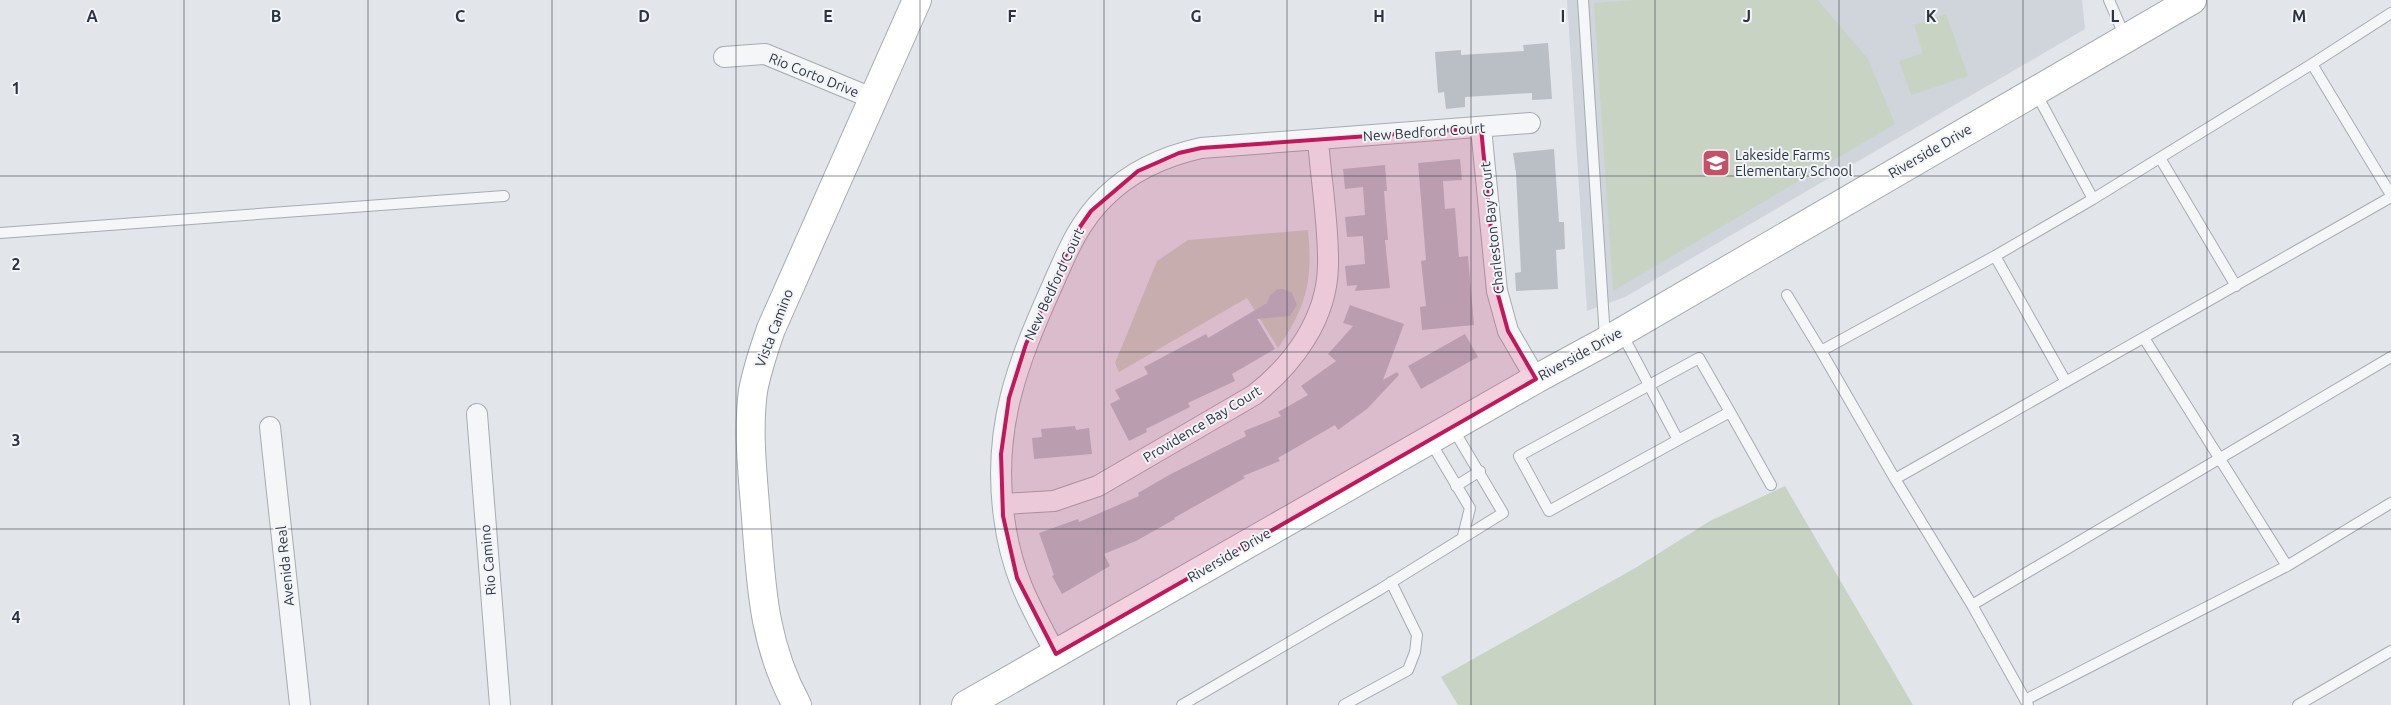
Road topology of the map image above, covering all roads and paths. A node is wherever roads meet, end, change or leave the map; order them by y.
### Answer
1 (917, 0) edge
2 (1583, 0) edge
3 (2109, 0) edge
4 (2192, 0) edge
5 (2391, 13) edge
6 (2126, 38) junction
7 (724, 58) dead end
8 (2312, 64) junction
9 (2034, 90) junction
10 (874, 99) junction
11 (1530, 123) dead end
12 (1481, 128) junction
13 (1318, 140) junction
14 (2160, 158) junction
15 (504, 196) dead end
16 (2391, 196) edge
17 (2093, 199) junction
18 (0, 233) edge
19 (1995, 256) junction
20 (2236, 286) junction
21 (1788, 296) dead end
22 (1613, 336) junction
23 (2144, 338) junction
24 (1821, 351) junction
25 (2391, 357) edge
26 (1536, 379) junction
27 (2066, 382) junction
28 (1649, 386) junction
29 (1730, 412) junction
30 (476, 414) dead end
31 (270, 427) dead end
32 (1441, 433) junction
33 (1678, 440) junction
34 (2220, 457) junction
35 (1480, 471) junction
36 (1895, 479) junction
37 (1771, 485) dead end
38 (1456, 486) junction
39 (2391, 502) edge
40 (1002, 504) junction
41 (1463, 536) junction
42 (2287, 566) junction
43 (1391, 582) junction
44 (1972, 605) junction
45 (2391, 651) edge
46 (1056, 654) junction
47 (2026, 703) edge
48 (300, 705) edge
49 (500, 705) edge
50 (797, 705) edge
51 (966, 705) edge
52 (1182, 705) edge
53 (1344, 705) edge
54 (2298, 705) edge

1 - 10 main road, Vista Camino
2 - 22 lane
3 - 6 lane
4 - 6 main road, Riverside Drive
5 - 8 lane
6 - 9 main road, Riverside Drive
7 - 10 street, Rio Corto Drive
8 - 14 lane
8 - 16 lane
9 - 17 lane
9 - 22 main road, Riverside Drive
10 - 50 main road, Vista Camino
11 - 12 street, New Bedford Court
12 - 13 street, New Bedford Court
12 - 26 street, Charleston Bay Court
13 - 40 street, New Bedford Court
13 - 40 street, Providence Bay Court
14 - 17 lane
14 - 20 lane
15 - 18 lane
16 - 20 lane
17 - 19 lane
19 - 24 lane
19 - 27 lane
20 - 23 lane
21 - 24 lane
22 - 26 main road, Riverside Drive
22 - 28 lane
23 - 27 lane
23 - 34 lane
24 - 36 lane
25 - 34 lane
26 - 32 main road, Riverside Drive
27 - 36 lane
28 - 29 lane
28 - 33 lane
28 - 33 lane
29 - 33 lane
29 - 37 lane
30 - 49 street, Rio Camino
31 - 48 street, Avenida Real
32 - 35 lane
32 - 38 lane
32 - 46 main road, Riverside Drive
34 - 42 lane
34 - 44 lane
35 - 38 lane
35 - 41 lane
36 - 44 lane
38 - 41 lane
39 - 42 lane
40 - 46 street, New Bedford Court
41 - 43 lane
42 - 47 lane
43 - 52 lane
43 - 53 lane
44 - 47 lane
45 - 54 lane
46 - 51 main road, Riverside Drive

